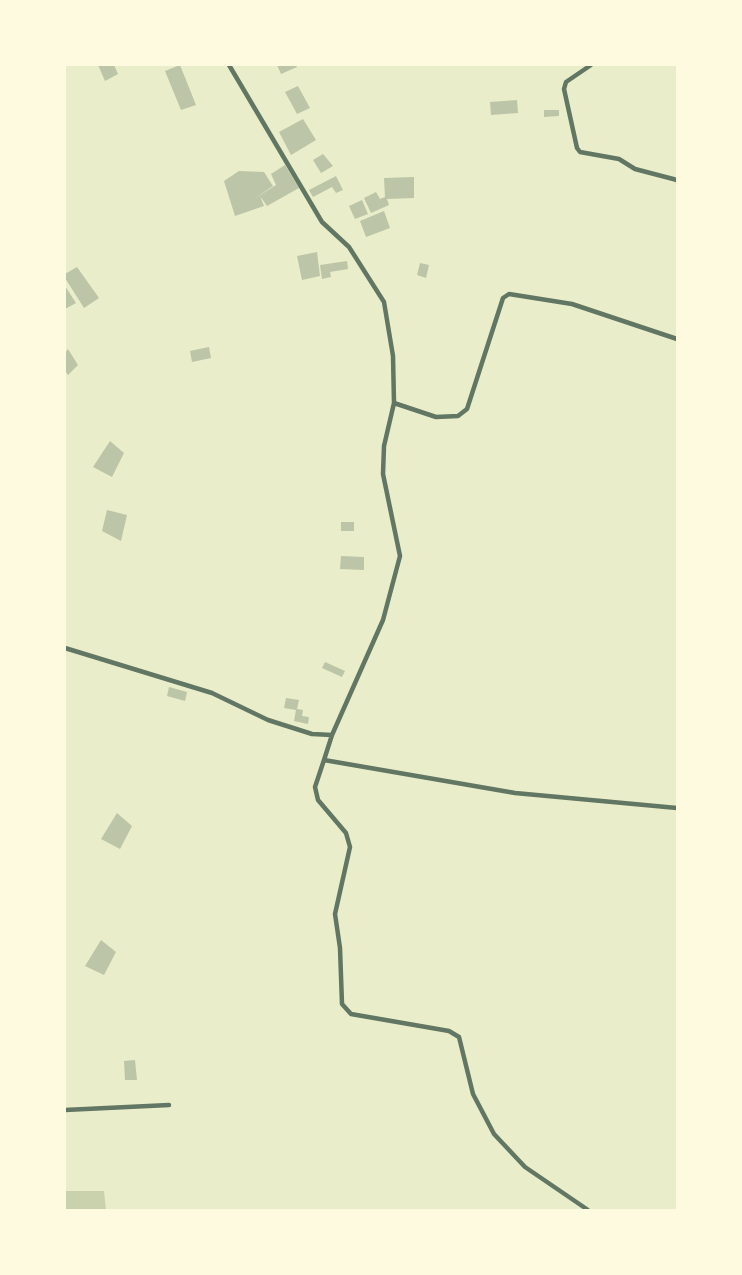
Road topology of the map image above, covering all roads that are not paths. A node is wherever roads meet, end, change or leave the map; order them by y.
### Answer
1 (229, 65) edge
2 (591, 65) edge
3 (677, 180) edge
4 (677, 339) edge
5 (394, 403) junction
6 (65, 648) edge
7 (332, 735) junction
8 (324, 760) junction
9 (677, 808) edge
10 (169, 1105) dead end
11 (65, 1110) edge
12 (588, 1210) edge

1 - 5 street
2 - 3 street
4 - 5 street
5 - 7 street
6 - 7 street
7 - 8 street
8 - 9 street
8 - 12 street
10 - 11 street

